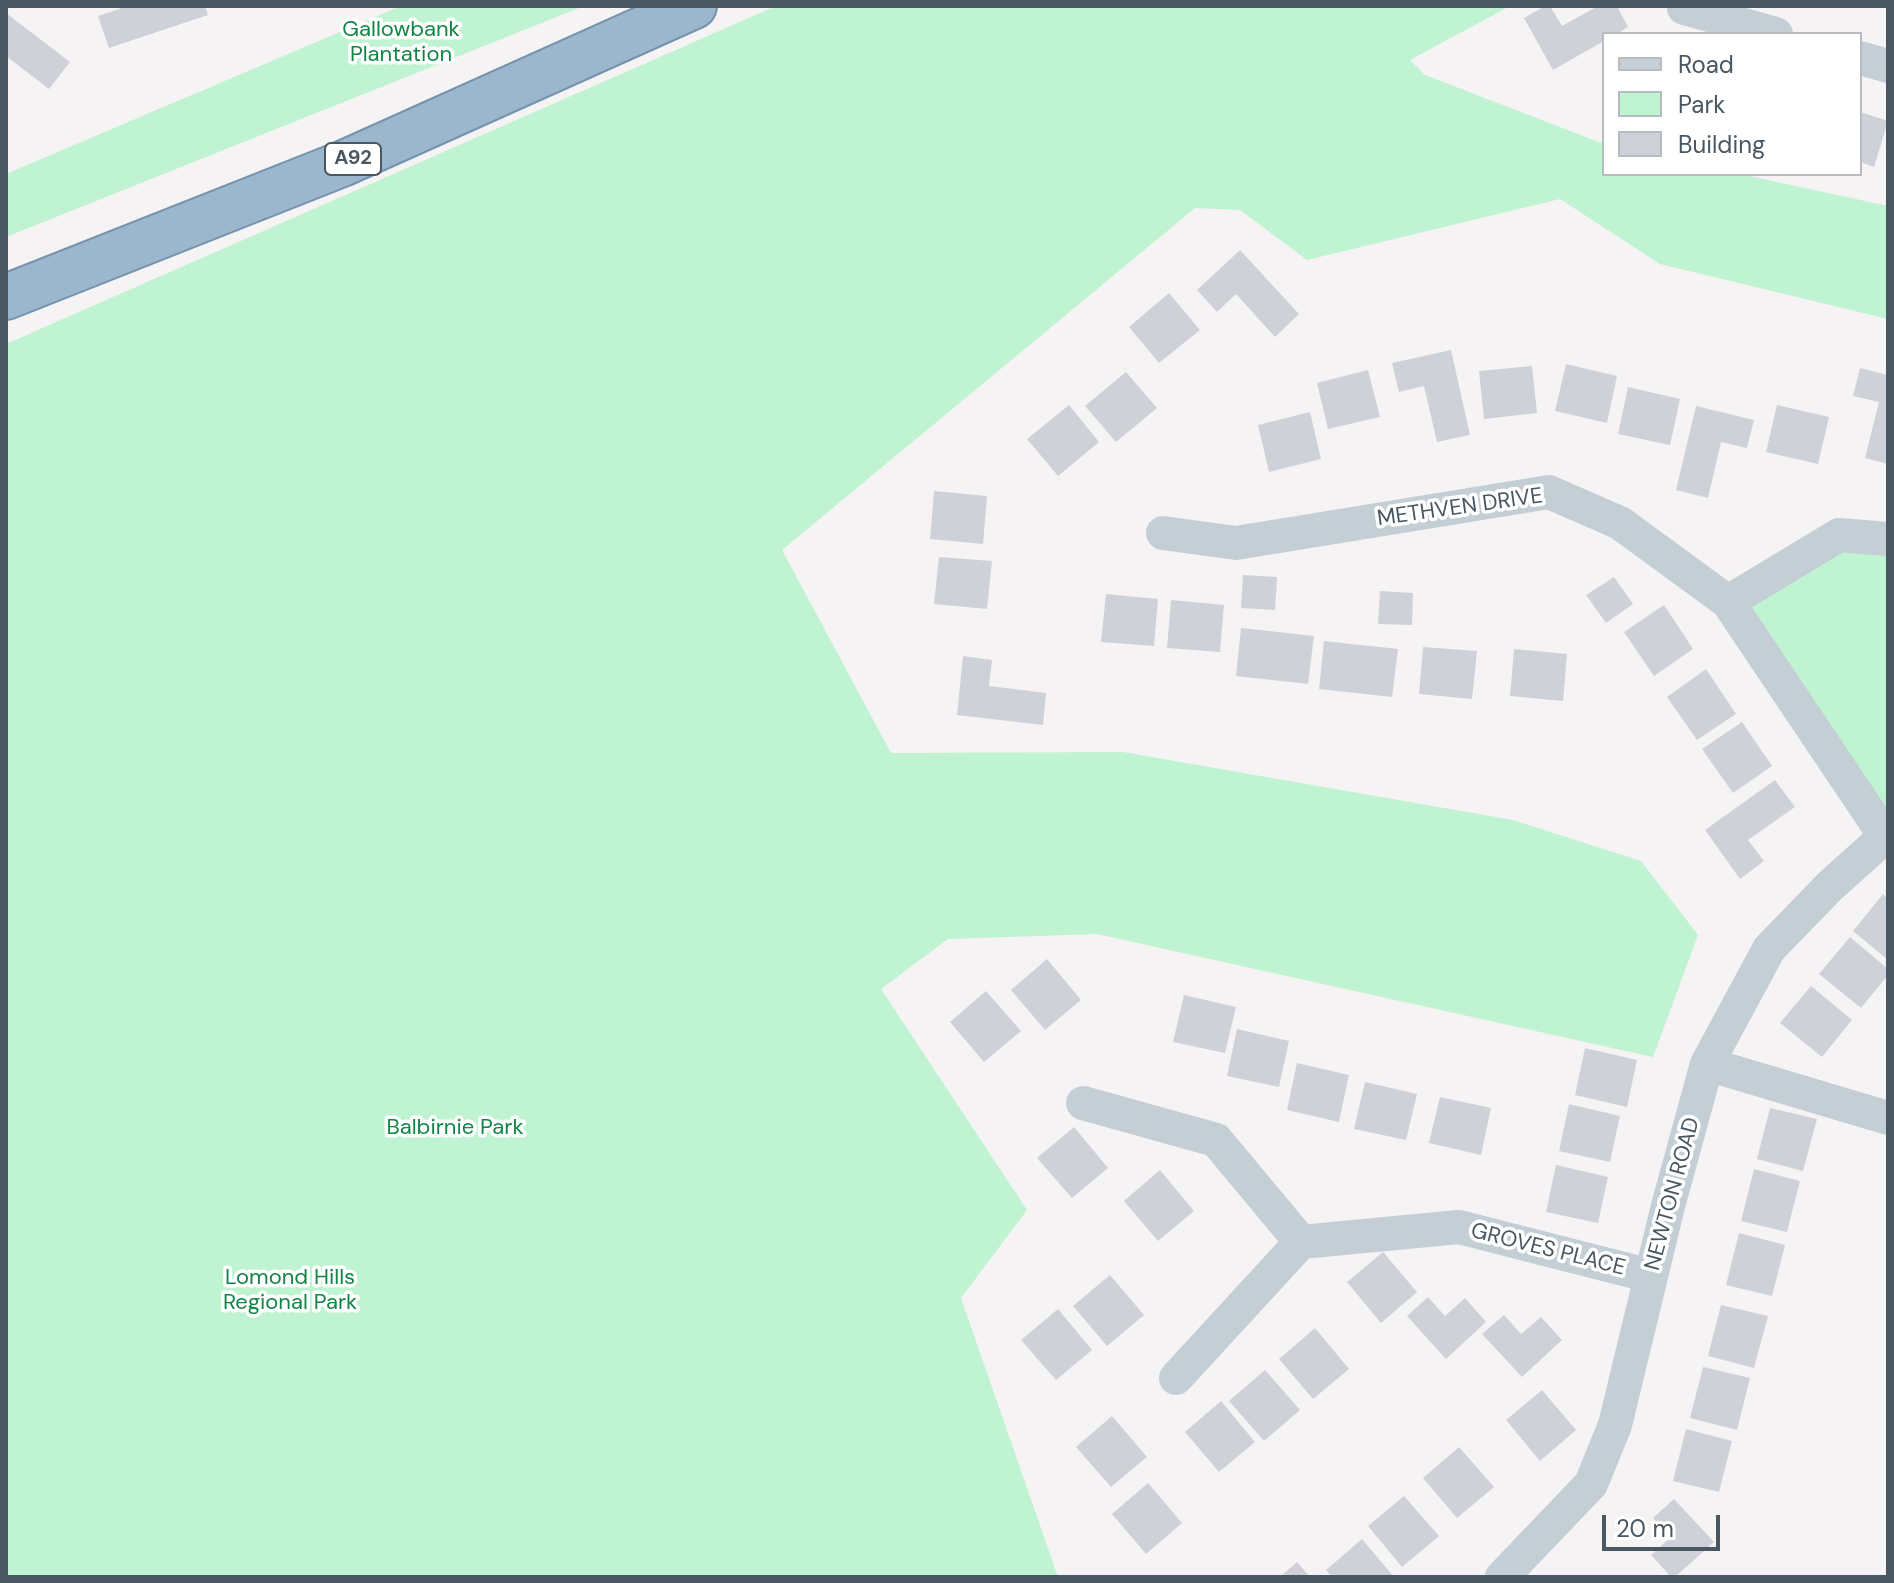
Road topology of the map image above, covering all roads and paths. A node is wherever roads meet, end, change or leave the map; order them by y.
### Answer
1 (694, 6) edge
2 (1684, 8) edge
3 (1769, 32) edge
4 (1862, 59) edge
5 (1888, 66) edge
6 (6, 297) edge
7 (1163, 533) dead end
8 (1888, 539) edge
9 (1728, 602) junction
10 (1886, 835) edge
11 (1707, 1064) junction
12 (1083, 1103) dead end
13 (1888, 1118) edge
14 (1301, 1242) junction
15 (1651, 1276) junction
16 (1176, 1378) dead end
17 (1502, 1577) edge

1 - 6 highway, A92
2 - 3 street
4 - 5 street
7 - 9 street, METHVEN DRIVE
8 - 9 street
9 - 10 street, METHVEN DRIVE
10 - 11 street, NEWTON ROAD
11 - 13 street
11 - 15 street, NEWTON ROAD
12 - 14 street
14 - 15 street, GROVES PLACE
14 - 16 street
15 - 17 street, NEWTON ROAD

